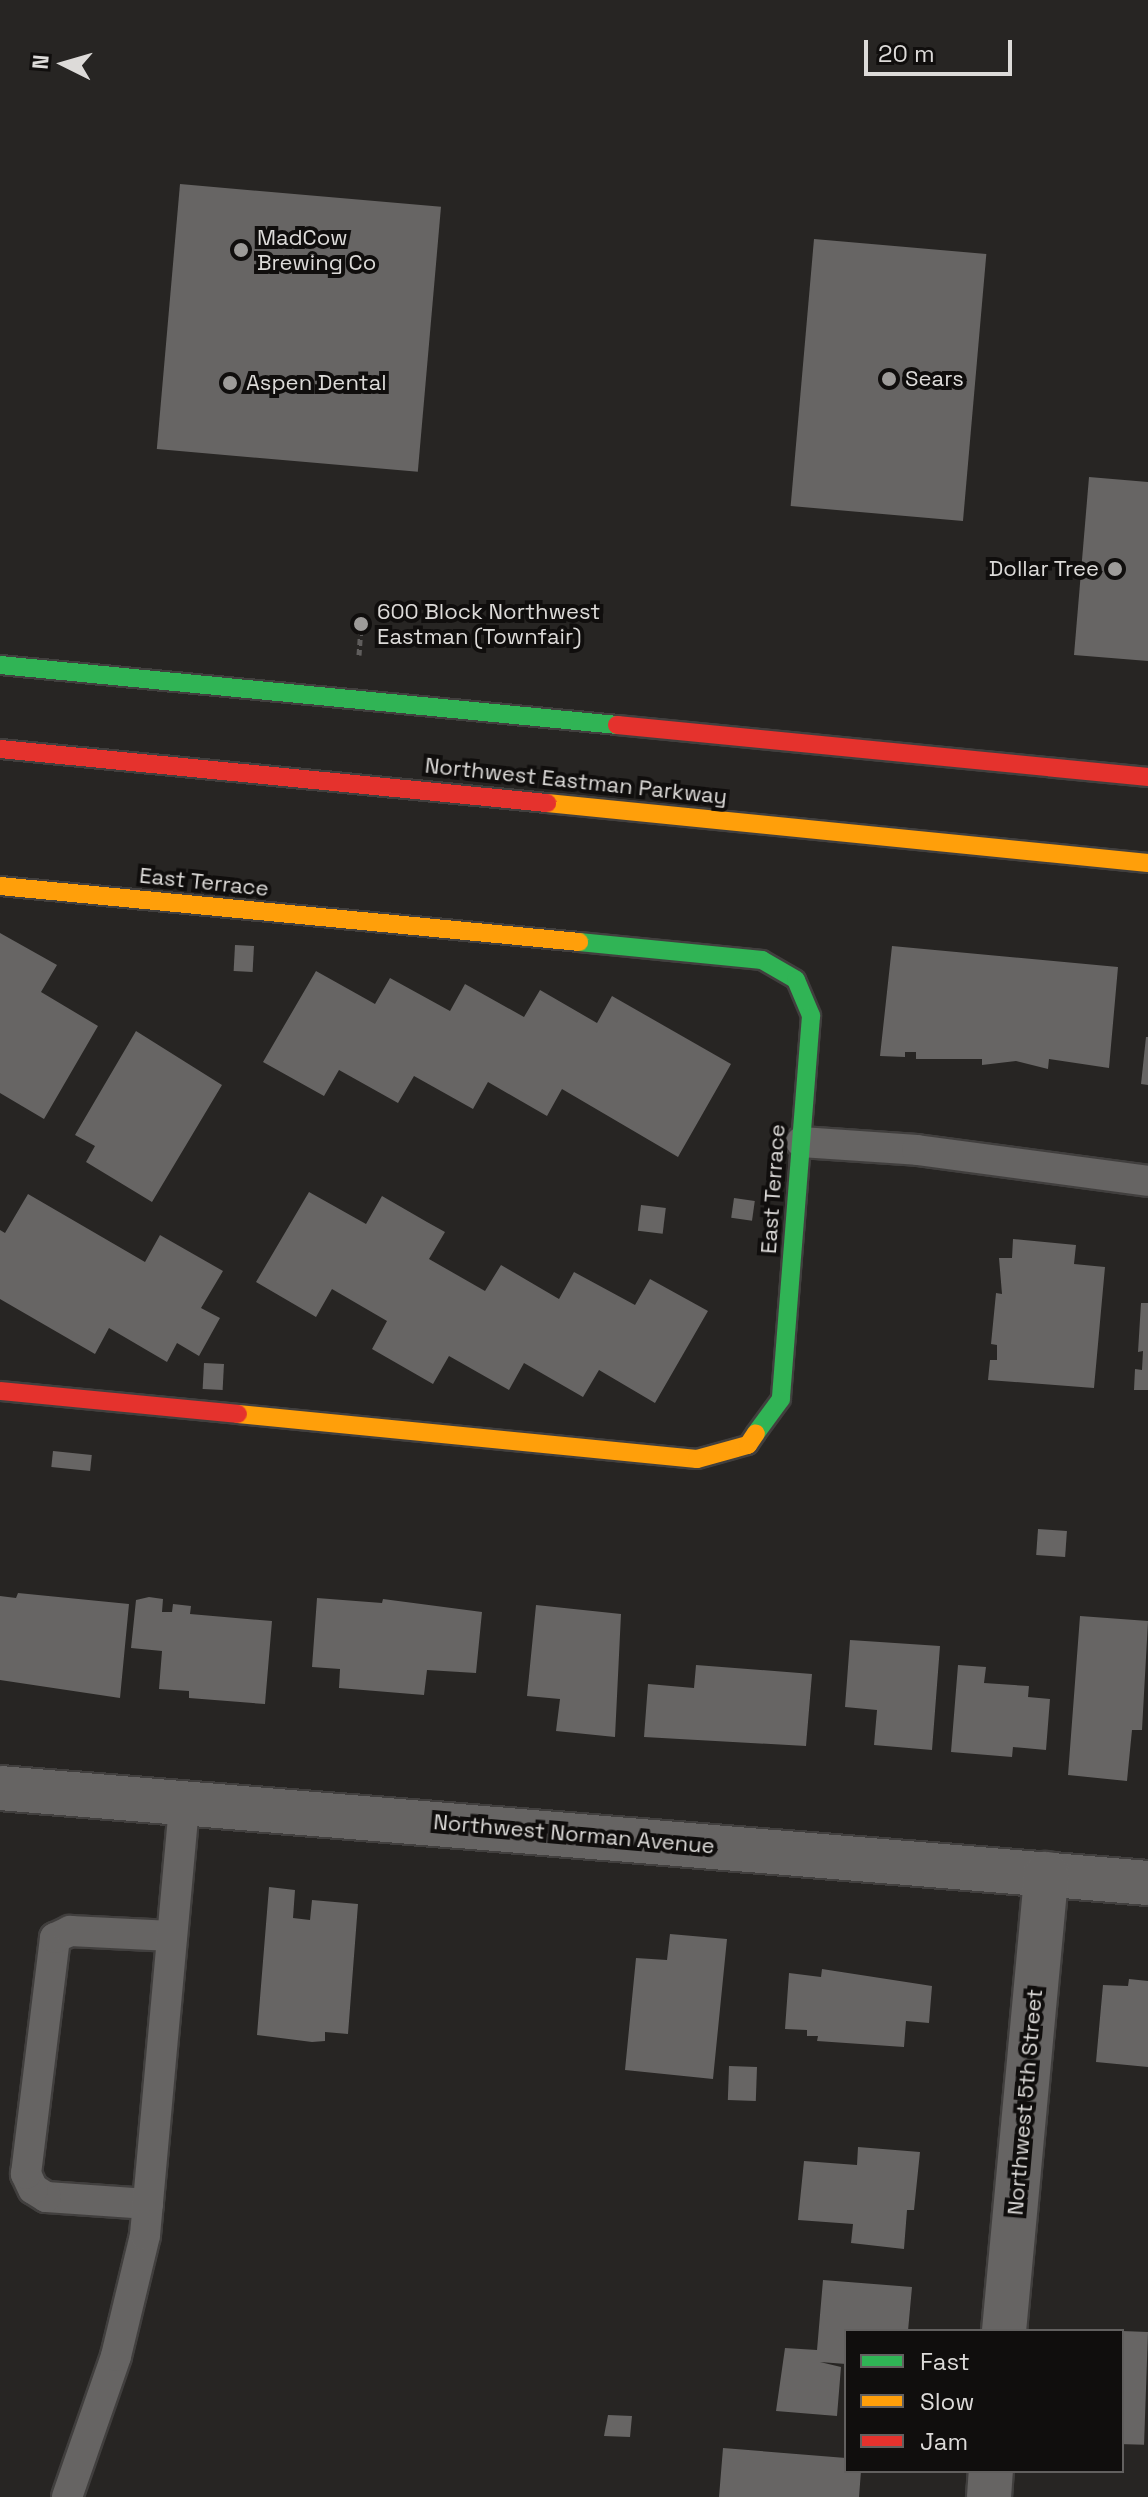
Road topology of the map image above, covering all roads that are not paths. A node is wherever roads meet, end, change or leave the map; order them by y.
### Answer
1 (0, 665) edge
2 (0, 749) edge
3 (1148, 777) edge
4 (1148, 863) edge
5 (0, 886) edge
6 (801, 1142) junction
7 (1148, 1181) edge
8 (0, 1391) edge
9 (0, 1788) edge
10 (184, 1804) junction
11 (1046, 1874) junction
12 (1148, 1883) edge
13 (172, 1936) junction
14 (148, 2204) junction
15 (1004, 2329) edge
16 (991, 2473) edge
17 (67, 2497) edge
18 (989, 2497) edge

1 - 3 main road
2 - 4 main road, Northwest Eastman Parkway
5 - 6 main road, East Terrace
6 - 7 lane
6 - 8 main road, East Terrace
9 - 10 street, Northwest Norman Avenue
10 - 11 street, Northwest Norman Avenue
10 - 13 lane
11 - 12 street, Northwest Norman Avenue
11 - 15 street, Northwest 5th Street
13 - 14 lane
13 - 14 lane
14 - 17 lane
16 - 18 street

